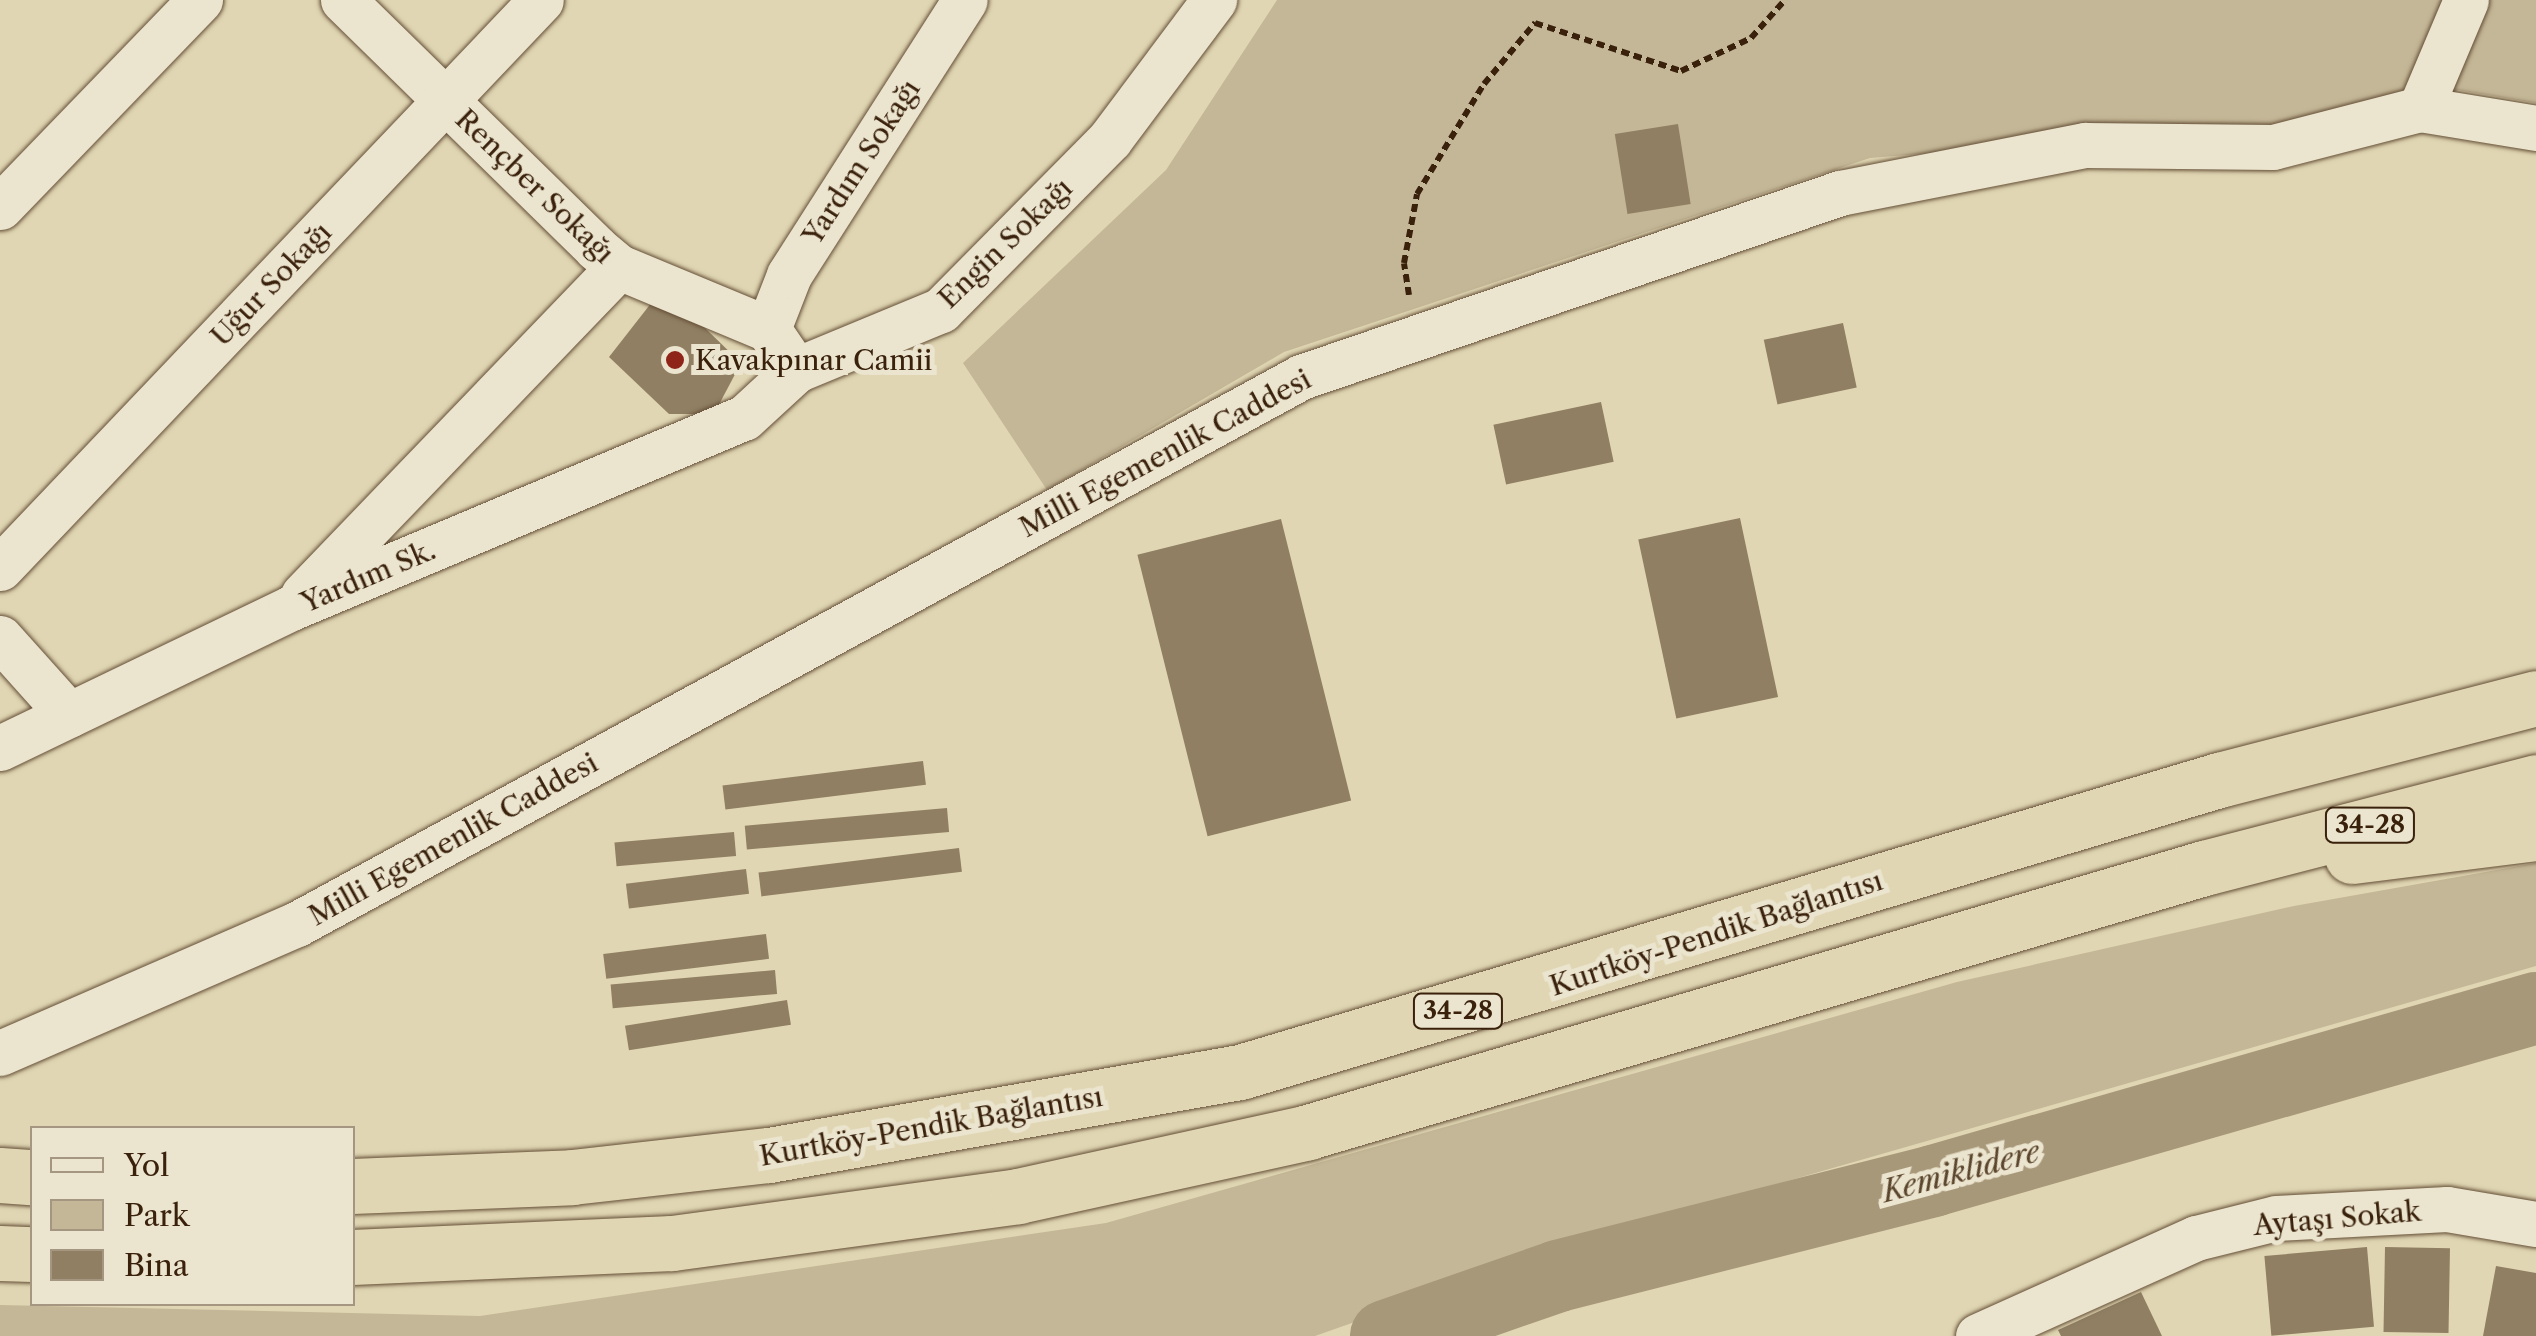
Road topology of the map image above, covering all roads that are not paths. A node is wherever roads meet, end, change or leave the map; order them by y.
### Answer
1 (200, 0) edge
2 (343, 0) edge
3 (541, 0) edge
4 (965, 0) edge
5 (1214, 0) edge
6 (2466, 0) edge
7 (446, 101) junction
8 (2420, 110) junction
9 (2536, 128) edge
10 (0, 208) edge
11 (619, 267) junction
12 (768, 328) junction
13 (796, 370) junction
14 (744, 418) joint
15 (0, 568) edge
16 (292, 608) junction
17 (0, 638) edge
18 (2536, 698) edge
19 (69, 714) junction
20 (0, 748) edge
21 (2536, 782) edge
22 (2536, 833) edge
23 (2204, 868) junction
24 (0, 1053) edge
25 (0, 1175) edge
26 (30, 1177) edge
27 (355, 1186) edge
28 (2536, 1224) edge
29 (538, 1251) junction
30 (0, 1253) edge
31 (30, 1254) edge
32 (355, 1257) edge
33 (355, 1280) edge
34 (0, 1290) edge
35 (30, 1292) edge
36 (1978, 1336) edge

1 - 10 street
2 - 7 street, Rençber Sokağı
3 - 7 street, Uğur Sokağı
4 - 12 street, Yardım Sokağı
5 - 13 street, Engin Sokağı
6 - 8 street
7 - 11 street, Rençber Sokağı
7 - 15 street, Uğur Sokağı
8 - 9 street, Milli Egemenlik Caddesi
8 - 24 street, Milli Egemenlik Caddesi
11 - 12 street, Rençber Sokağı
11 - 16 street
12 - 13 street
13 - 14 street, Engin Sokağı
14 - 16 street, Yardım Sk.
16 - 19 street, Yardım Sk.
17 - 19 street
18 - 27 highway, Kurtköy-Pendik Bağlantısı / 34-28
19 - 20 street, Yardım Sk.
21 - 23 highway, 34-28
22 - 23 highway
23 - 29 highway, 34-28
25 - 26 highway
28 - 36 street, Aytaşı Sokak
29 - 32 highway, 34-28
29 - 33 highway
30 - 31 highway
34 - 35 highway

